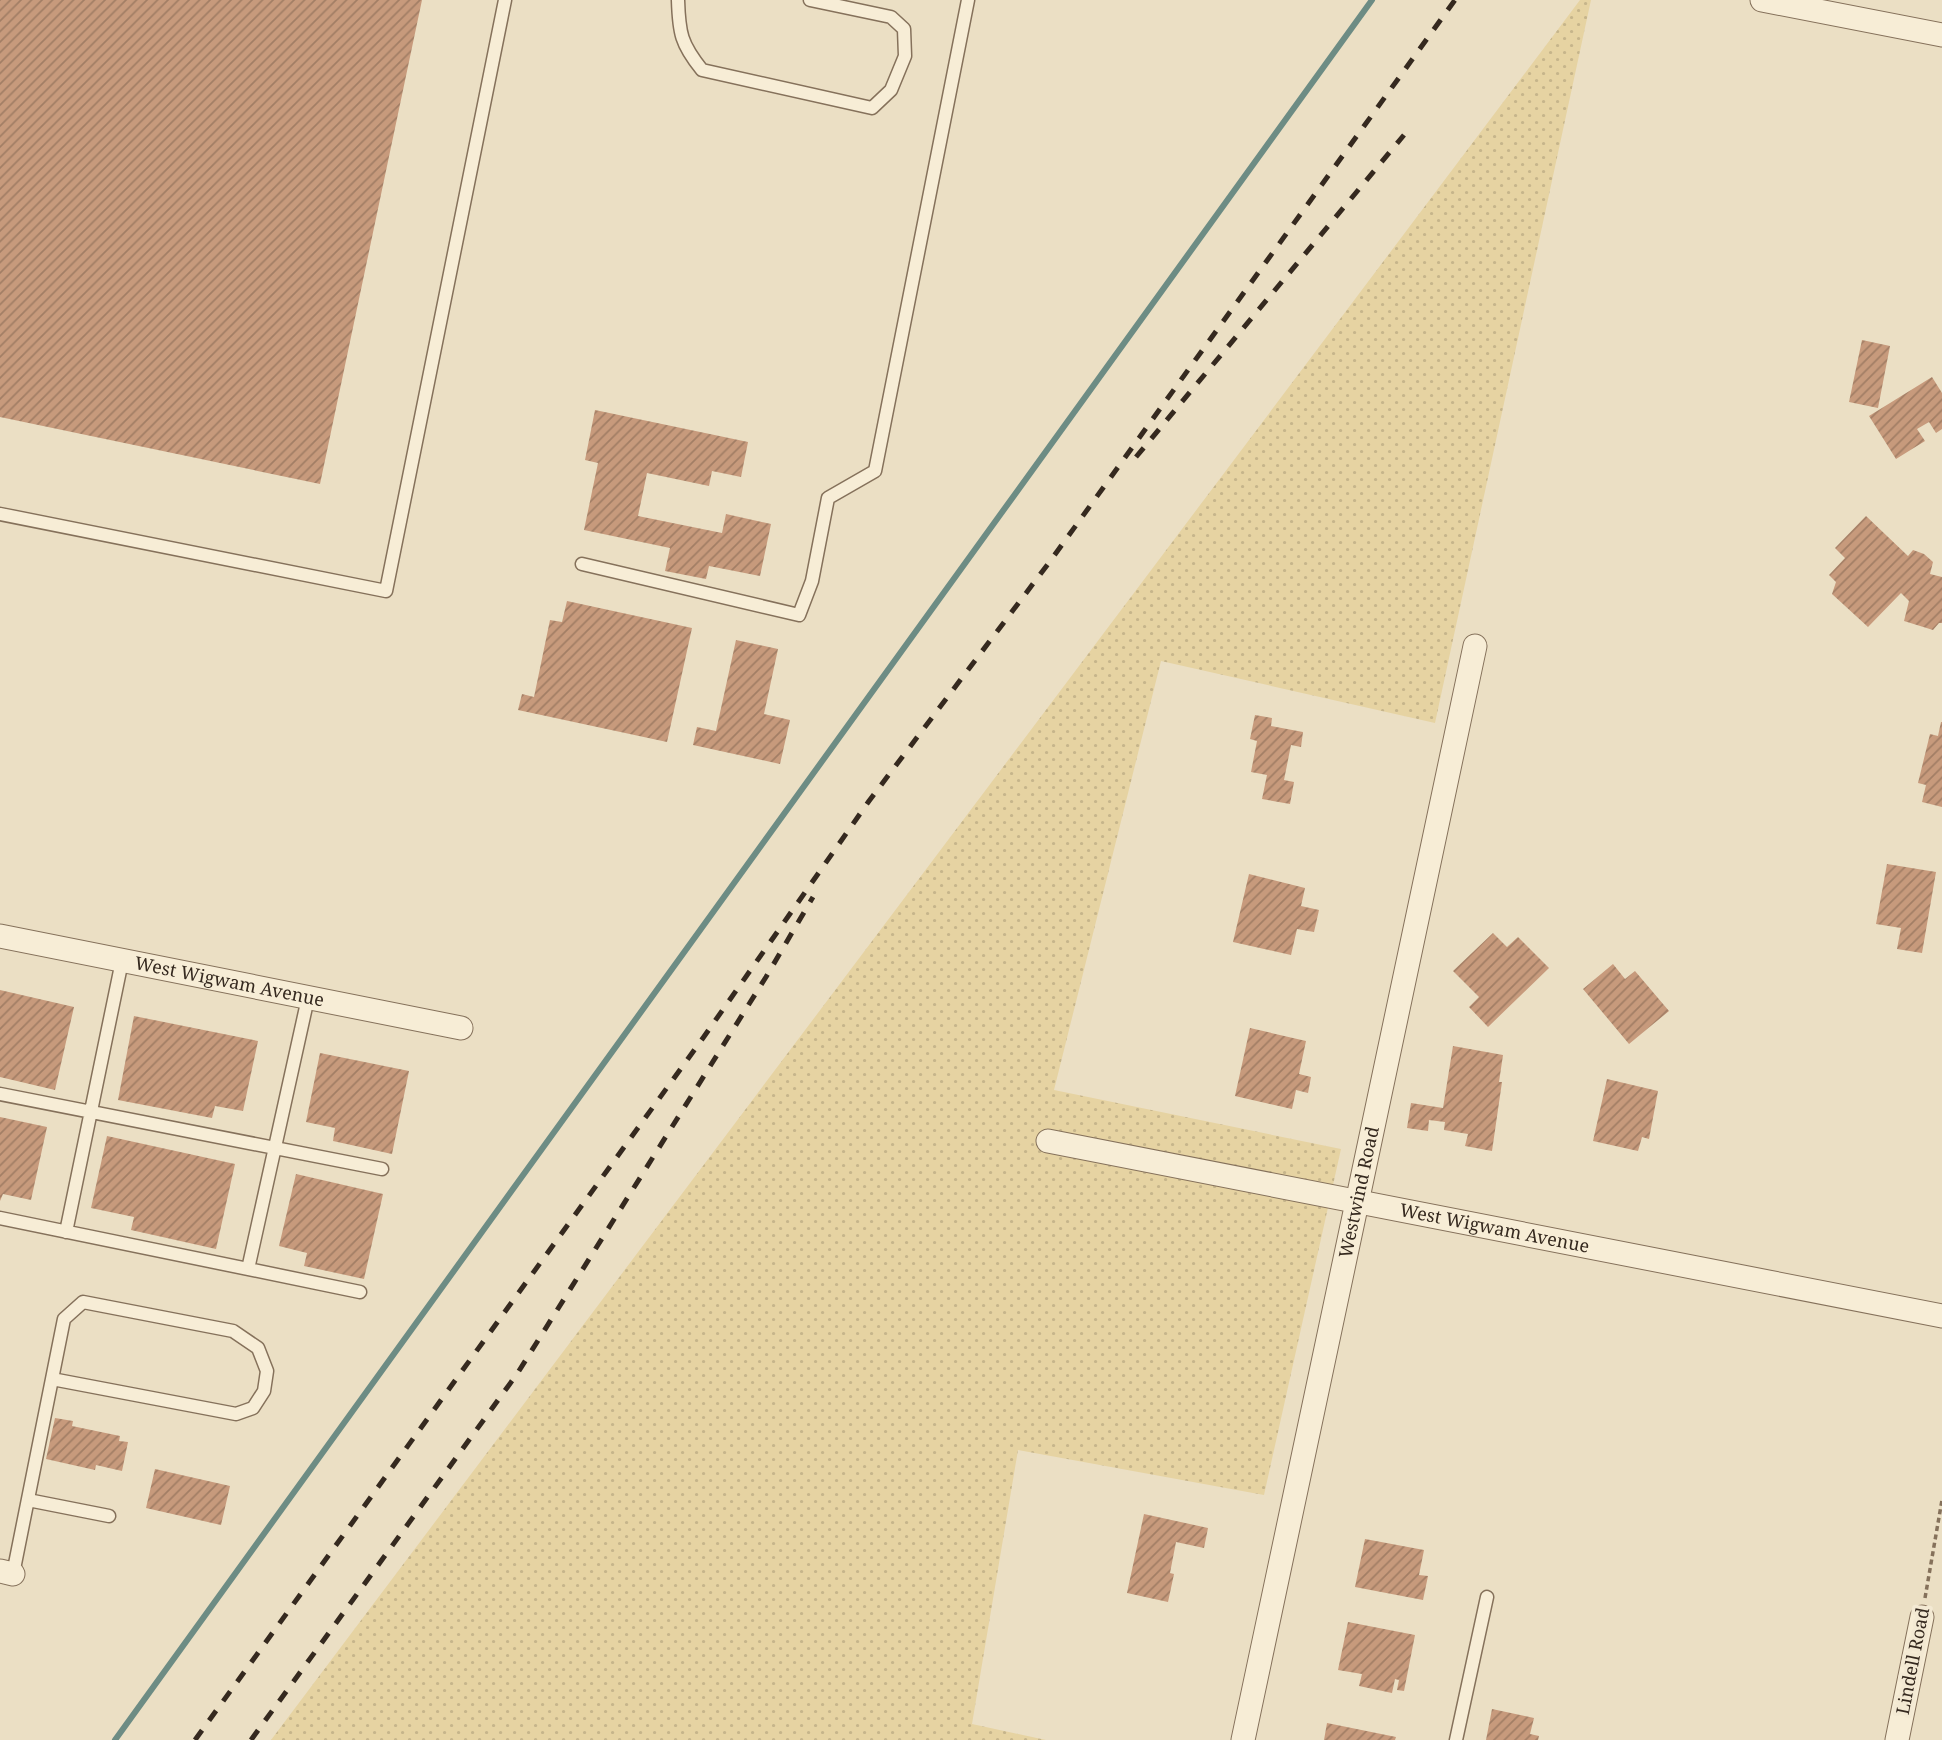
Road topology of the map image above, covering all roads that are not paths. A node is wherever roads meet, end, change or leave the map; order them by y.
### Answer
1 (505, 0) edge
2 (678, 0) edge
3 (810, 0) edge
4 (968, 0) edge
5 (1762, 0) edge
6 (1942, 36) edge
7 (0, 514) edge
8 (582, 564) dead end
9 (1475, 646) dead end
10 (0, 936) edge
11 (122, 961) junction
12 (308, 998) junction
13 (461, 1028) dead end
14 (0, 1094) edge
15 (91, 1112) junction
16 (1048, 1142) dead end
17 (275, 1147) junction
18 (382, 1169) dead end
19 (1359, 1202) junction
20 (0, 1218) edge
21 (66, 1232) junction
22 (248, 1269) junction
23 (360, 1292) dead end
24 (1942, 1316) edge
25 (52, 1379) junction
26 (27, 1500) junction
27 (109, 1516) dead end
28 (6, 1573) edge
29 (1487, 1597) dead end
30 (1922, 1618) road end
31 (1243, 1740) edge
32 (1456, 1740) edge
33 (1897, 1740) edge

1 - 7 lane
2 - 3 lane
4 - 8 lane
5 - 6 street
9 - 19 street, Westwind Road
10 - 11 street, West Wigwam Avenue
11 - 12 street, West Wigwam Avenue
11 - 15 lane
12 - 13 street, West Wigwam Avenue
12 - 17 lane
14 - 15 lane
15 - 17 lane
15 - 21 lane
16 - 19 street, West Wigwam Avenue
17 - 18 lane
17 - 22 lane
19 - 24 street, West Wigwam Avenue
19 - 31 street, Westwind Road
20 - 21 lane
21 - 22 lane
22 - 23 lane
25 - 25 lane
25 - 26 lane
26 - 27 lane
26 - 28 lane
29 - 32 lane
30 - 33 street, Lindell Road

